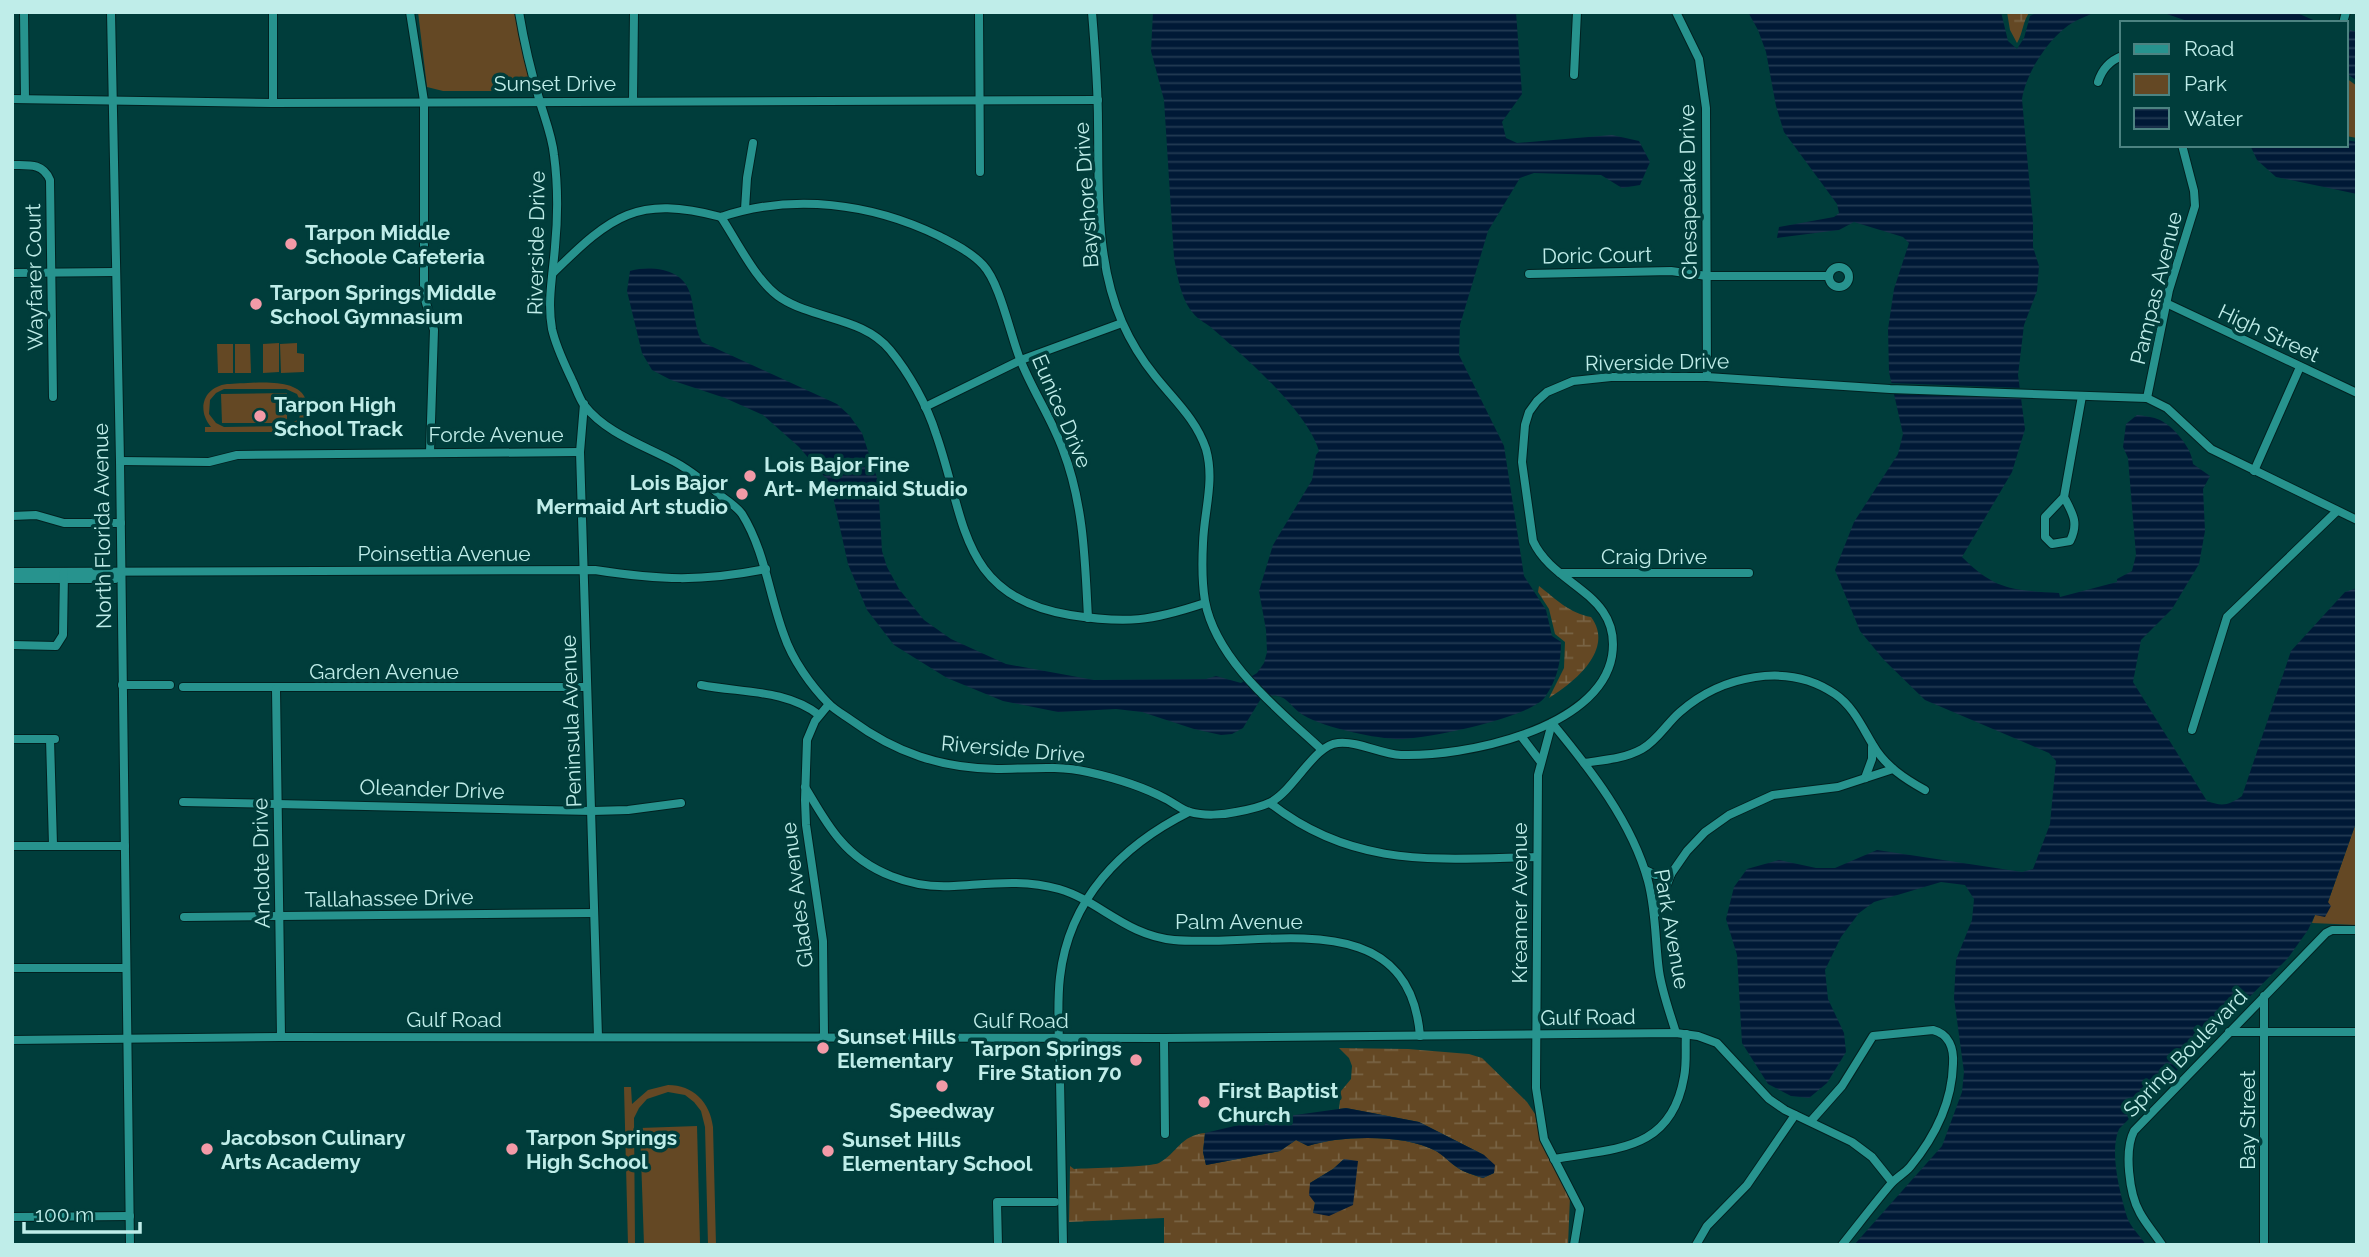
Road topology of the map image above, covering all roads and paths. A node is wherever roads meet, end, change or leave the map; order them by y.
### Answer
1 (24, 12) edge
2 (111, 12) edge
3 (273, 12) edge
4 (410, 12) edge
5 (519, 12) edge
6 (634, 12) edge
7 (979, 12) edge
8 (1092, 12) edge
9 (1577, 12) edge
10 (1676, 12) edge
11 (2120, 57) edge
12 (1574, 75) dead end
13 (2098, 82) dead end
14 (980, 98) junction
15 (12, 99) edge
16 (25, 99) junction
17 (634, 100) junction
18 (1098, 100) junction
19 (111, 101) junction
20 (424, 101) junction
21 (540, 101) junction
22 (273, 103) junction
23 (754, 143) dead end
24 (2183, 147) edge
25 (12, 165) edge
26 (980, 172) dead end
27 (745, 209) junction
28 (721, 217) junction
29 (115, 272) junction
30 (12, 273) edge
31 (51, 273) junction
32 (553, 273) junction
33 (1529, 274) dead end
34 (1707, 276) junction
35 (1829, 276) dead end
36 (2166, 303) junction
37 (1122, 323) junction
38 (1021, 360) junction
39 (2300, 367) junction
40 (1707, 377) junction
41 (2357, 393) edge
42 (2082, 396) junction
43 (53, 397) dead end
44 (2147, 398) junction
45 (584, 404) junction
46 (925, 407) junction
47 (430, 452) junction
48 (580, 452) junction
49 (120, 461) junction
50 (2254, 471) junction
51 (2064, 497) junction
52 (2337, 511) junction
53 (12, 516) edge
54 (2357, 520) edge
55 (121, 523) junction
56 (766, 569) junction
57 (583, 570) junction
58 (121, 571) junction
59 (12, 572) edge
60 (1560, 573) junction
61 (1749, 573) dead end
62 (64, 576) junction
63 (12, 579) edge
64 (1205, 603) junction
65 (1088, 618) junction
66 (12, 645) edge
67 (122, 685) junction
68 (170, 685) dead end
69 (701, 685) dead end
70 (183, 687) dead end
71 (586, 687) junction
72 (276, 689) junction
73 (829, 704) junction
74 (819, 715) junction
75 (1552, 723) junction
76 (2192, 730) dead end
77 (1521, 736) junction
78 (12, 739) edge
79 (1872, 744) junction
80 (1321, 749) junction
81 (1540, 761) junction
82 (1584, 763) junction
83 (1893, 769) junction
84 (1865, 778) junction
85 (805, 787) junction
86 (1925, 790) dead end
87 (183, 802) dead end
88 (277, 803) junction
89 (681, 803) dead end
90 (1270, 803) junction
91 (592, 811) junction
92 (1189, 812) junction
93 (53, 845) junction
94 (12, 846) edge
95 (125, 846) junction
96 (1537, 857) junction
97 (1645, 870) junction
98 (1671, 874) junction
99 (1085, 902) junction
100 (594, 913) junction
101 (1655, 915) junction
102 (184, 917) dead end
103 (279, 917) junction
104 (2357, 930) edge
105 (12, 968) edge
106 (126, 968) junction
107 (2264, 996) junction
108 (2230, 1032) junction
109 (2264, 1032) junction
110 (2357, 1032) edge
111 (1681, 1033) junction
112 (824, 1036) junction
113 (1420, 1036) junction
114 (1536, 1036) junction
115 (281, 1037) junction
116 (598, 1037) junction
117 (1060, 1038) junction
118 (1164, 1038) junction
119 (12, 1040) edge
120 (127, 1040) junction
121 (1795, 1115) junction
122 (1811, 1121) junction
123 (1165, 1134) dead end
124 (1554, 1158) junction
125 (1892, 1182) junction
126 (1055, 1202) dead end
127 (130, 1216) junction
128 (12, 1217) edge
129 (130, 1245) edge
130 (998, 1245) edge
131 (1063, 1245) edge
132 (1574, 1245) edge
133 (1696, 1245) edge
134 (1842, 1245) edge
135 (2162, 1245) edge
136 (2264, 1245) edge

1 - 16 street
2 - 19 street, North Florida Avenue
3 - 22 street
4 - 20 street
5 - 21 street, Riverside Drive
6 - 17 street
7 - 14 street
8 - 18 street, Bayshore Drive
9 - 12 street
10 - 34 street, Chesapeake Drive
11 - 13 street
14 - 17 street, Sunset Drive
14 - 18 street, Sunset Drive
14 - 26 street
15 - 16 street, Sunset Drive
16 - 19 street, Sunset Drive
17 - 21 street, Sunset Drive
18 - 37 street, Bayshore Drive
19 - 22 street, Sunset Drive
19 - 29 street, North Florida Avenue
20 - 21 street, Sunset Drive
20 - 22 street, Sunset Drive
20 - 47 street
21 - 32 street, Riverside Drive
23 - 27 street
24 - 36 street, Pampas Avenue
25 - 31 street, Wayfarer Court
27 - 28 street
27 - 38 street, Eunice Drive
28 - 32 street
28 - 46 street
29 - 31 street
29 - 49 street, North Florida Avenue
30 - 31 street
31 - 43 street, Wayfarer Court
32 - 45 street, Riverside Drive
33 - 34 street, Doric Court
34 - 35 street, Doric Court
34 - 40 street, Chesapeake Drive
36 - 39 street, High Street
36 - 44 street, Pampas Avenue
37 - 38 street
37 - 64 street, Bayshore Drive
38 - 46 street
38 - 65 street, Eunice Drive
39 - 41 street, High Street
39 - 50 street
40 - 42 street, Riverside Drive
40 - 60 street, Riverside Drive
42 - 44 street, Riverside Drive
42 - 51 street
44 - 50 street
45 - 48 street, Peninsula Avenue
45 - 56 street, Riverside Drive
46 - 65 street
47 - 48 street, Forde Avenue
47 - 49 street, Forde Avenue
48 - 57 street, Peninsula Avenue
49 - 55 street, North Florida Avenue
50 - 52 street
51 - 51 street
52 - 54 street
52 - 76 street
53 - 55 street
55 - 58 street, North Florida Avenue
56 - 57 street, Poinsettia Avenue
56 - 73 street, Riverside Drive
57 - 58 street, Poinsettia Avenue
57 - 71 street, Peninsula Avenue
58 - 62 street, Poinsettia Avenue
58 - 67 street, North Florida Avenue
59 - 62 street
60 - 61 street, Craig Drive
60 - 75 street, Riverside Drive
62 - 63 street
62 - 66 street
64 - 65 street
64 - 80 street, Bayshore Drive
67 - 68 street
67 - 95 street, North Florida Avenue
69 - 74 street
70 - 72 street, Garden Avenue
71 - 72 street, Garden Avenue
71 - 91 street, Peninsula Avenue
72 - 88 street, Anclote Drive
73 - 74 street
73 - 92 street, Riverside Drive
74 - 85 street, Glades Avenue
75 - 77 street, Riverside Drive
75 - 81 street, Kreamer Avenue
75 - 82 street, Park Avenue
77 - 80 street, Riverside Drive
77 - 81 street
78 - 93 street
79 - 82 street
79 - 83 street
79 - 84 street
80 - 90 street, Riverside Drive
81 - 96 street, Kreamer Avenue
82 - 97 street, Park Avenue
83 - 84 street
83 - 86 street
84 - 98 street
85 - 99 street, Palm Avenue
85 - 112 street, Glades Avenue
87 - 88 street, Oleander Drive
88 - 91 street, Oleander Drive
88 - 103 street, Anclote Drive
89 - 91 street, Oleander Drive
90 - 92 street, Riverside Drive
90 - 96 street
91 - 100 street, Peninsula Avenue
92 - 99 street
93 - 94 street
93 - 95 street
95 - 106 street, North Florida Avenue
96 - 114 street, Kreamer Avenue
97 - 98 street
97 - 101 street, Park Avenue
98 - 101 street
99 - 113 street, Palm Avenue
99 - 117 street
100 - 103 street, Tallahassee Drive
100 - 116 street, Peninsula Avenue
101 - 111 street, Park Avenue
102 - 103 street, Tallahassee Drive
103 - 115 street, Anclote Drive
104 - 107 street, Spring Boulevard
105 - 106 street
106 - 120 street, North Florida Avenue
107 - 108 street, Spring Boulevard
107 - 109 street, Bay Street
108 - 109 street
108 - 135 street, Spring Boulevard
109 - 110 street
109 - 136 street, Bay Street
111 - 114 street, Gulf Road
111 - 121 street, Gulf Road
111 - 124 street, Park Avenue
112 - 116 street, Gulf Road
112 - 117 street, Gulf Road
113 - 114 street, Gulf Road
113 - 118 street, Gulf Road
114 - 124 street, Kreamer Avenue
115 - 116 street, Gulf Road
115 - 120 street, Gulf Road
117 - 118 street, Gulf Road
117 - 131 street
118 - 123 street
119 - 120 street, Gulf Road
120 - 127 street, North Florida Avenue
121 - 122 street, Gulf Road
121 - 133 street
122 - 125 street, Gulf Road
122 - 125 street
124 - 132 street, Kreamer Avenue
125 - 134 street
126 - 130 street
127 - 128 street
127 - 129 street, North Florida Avenue

